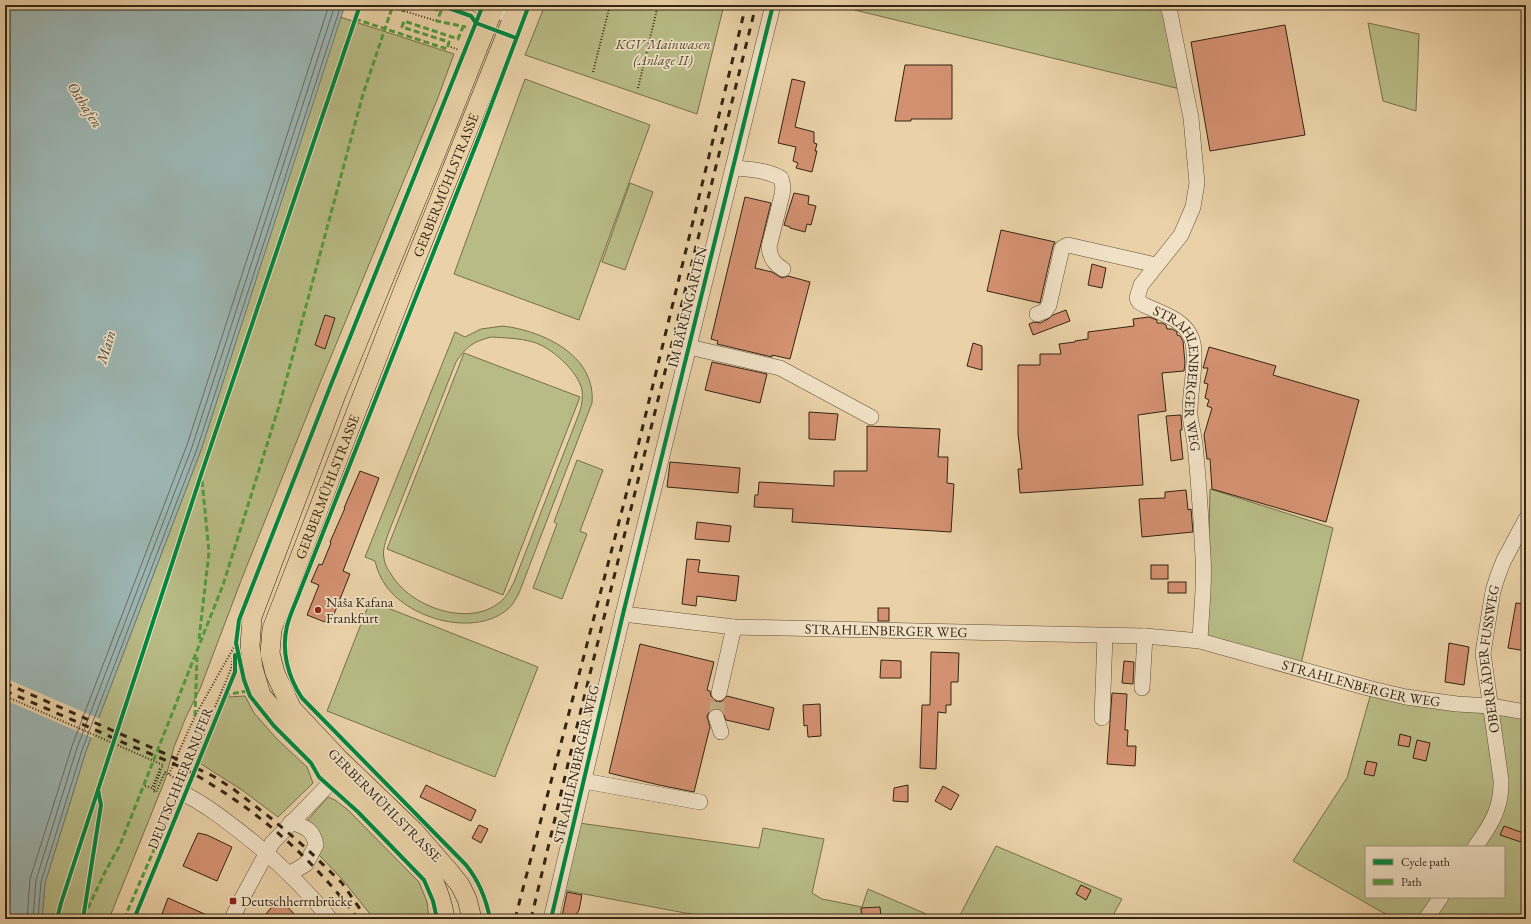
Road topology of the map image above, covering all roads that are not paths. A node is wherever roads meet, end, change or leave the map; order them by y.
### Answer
1 (773, 5) edge
2 (1167, 5) edge
3 (489, 7) edge
4 (516, 10) edge
5 (733, 168) junction
6 (1156, 266) junction
7 (783, 269) dead end
8 (1037, 314) dead end
9 (689, 347) junction
10 (871, 417) dead end
11 (1526, 519) edge
12 (623, 614) junction
13 (734, 627) junction
14 (1105, 636) junction
15 (1145, 636) junction
16 (1200, 641) junction
17 (1142, 688) dead end
18 (719, 693) tunnel mouth
19 (1492, 706) junction
20 (1526, 712) edge
21 (716, 717) tunnel mouth
22 (1102, 718) dead end
23 (721, 732) dead end
24 (337, 768) junction
25 (584, 781) junction
26 (179, 791) dead end
27 (700, 802) dead end
28 (291, 822) junction
29 (1476, 846) edge
30 (266, 852) junction
31 (290, 874) junction
32 (1440, 898) edge
33 (232, 919) edge
34 (330, 919) edge
35 (445, 919) edge
36 (472, 919) edge
37 (551, 919) edge
38 (1426, 919) edge

1 - 5 street, IM BÄRENGARTEN
2 - 6 street, STRAHLENBERGER WEG
3 - 4 street
3 - 24 main road, GERBERMÜHLSTRASSE
4 - 24 main road, GERBERMÜHLSTRASSE
5 - 7 street
5 - 9 street, IM BÄRENGARTEN
6 - 8 street
6 - 16 street, STRAHLENBERGER WEG
9 - 10 street
9 - 12 street, IM BÄRENGARTEN
11 - 19 street, OBERRÄDER FUSSWEG
12 - 13 street, STRAHLENBERGER WEG
12 - 25 street, STRAHLENBERGER WEG
13 - 14 street, STRAHLENBERGER WEG
13 - 18 street
14 - 15 street, STRAHLENBERGER WEG
14 - 22 street
15 - 16 street, STRAHLENBERGER WEG
15 - 17 street
16 - 19 street, STRAHLENBERGER WEG
19 - 20 street, STRAHLENBERGER WEG
19 - 29 street, OBERRÄDER FUSSWEG
21 - 23 street
24 - 28 street
24 - 35 main road, GERBERMÜHLSTRASSE
24 - 36 main road, GERBERMÜHLSTRASSE
25 - 27 street
25 - 37 street, STRAHLENBERGER WEG
26 - 30 street
28 - 30 street
28 - 31 street
30 - 31 street
30 - 33 street
31 - 34 street
32 - 38 street

